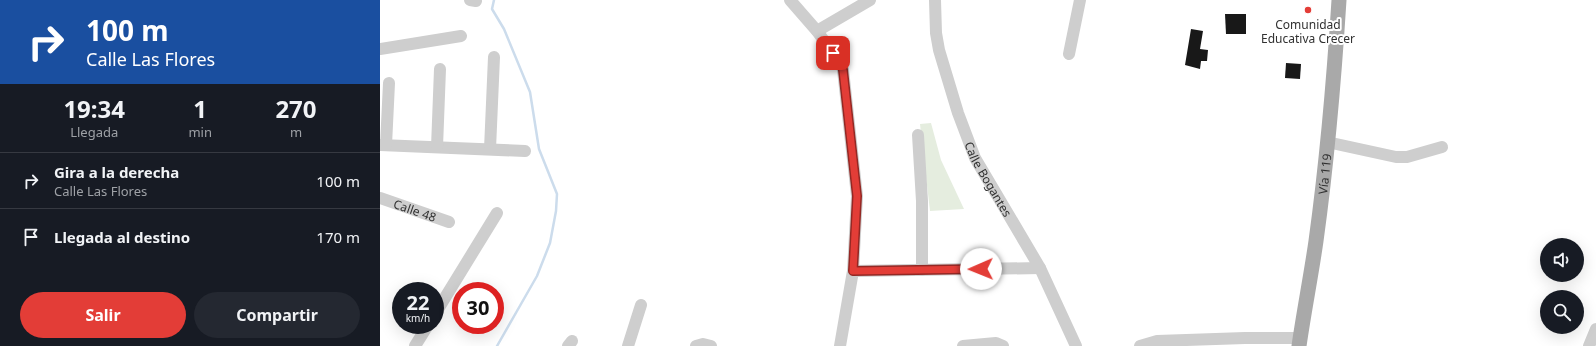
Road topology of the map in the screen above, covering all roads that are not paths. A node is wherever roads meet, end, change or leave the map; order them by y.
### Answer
1 (790, 0) edge
2 (870, 0) edge
3 (935, 0) edge
4 (1080, 0) edge
5 (1339, 0) edge
6 (817, 31) junction
7 (461, 36) dead end
8 (380, 50) edge
9 (1069, 54) dead end
10 (494, 57) dead end
11 (440, 69) dead end
12 (389, 83) dead end
13 (918, 135) dead end
14 (1327, 142) junction
15 (383, 145) edge
16 (437, 147) junction
17 (1442, 147) dead end
18 (490, 149) junction
19 (525, 151) dead end
20 (380, 198) edge
21 (497, 213) dead end
22 (449, 222) dead end
23 (1040, 268) junction
24 (922, 270) junction
25 (853, 271) junction
26 (444, 299) edge
27 (641, 305) dead end
28 (1596, 329) edge
29 (422, 334) edge
30 (1300, 342) edge
31 (415, 346) edge
32 (628, 346) edge
33 (696, 346) edge
34 (711, 346) edge
35 (840, 346) edge
36 (963, 346) edge
37 (1003, 346) edge
38 (1076, 346) edge
39 (1140, 346) edge
40 (1589, 346) edge

1 - 6 street
2 - 6 street
3 - 23 street, Calle Bogantes
4 - 9 street
5 - 14 main road, Vía 119
6 - 25 street
7 - 8 street
10 - 18 street
11 - 16 street
12 - 15 street
13 - 24 street
14 - 17 street
14 - 30 main road, Vía 119
15 - 16 street
16 - 18 street
18 - 19 street
20 - 22 street, Calle 48
21 - 26 street
23 - 24 street
23 - 38 street, Calle Bogantes
24 - 25 street
25 - 35 street
27 - 32 street
28 - 40 street
29 - 31 street
30 - 39 street
33 - 34 street
36 - 37 street

